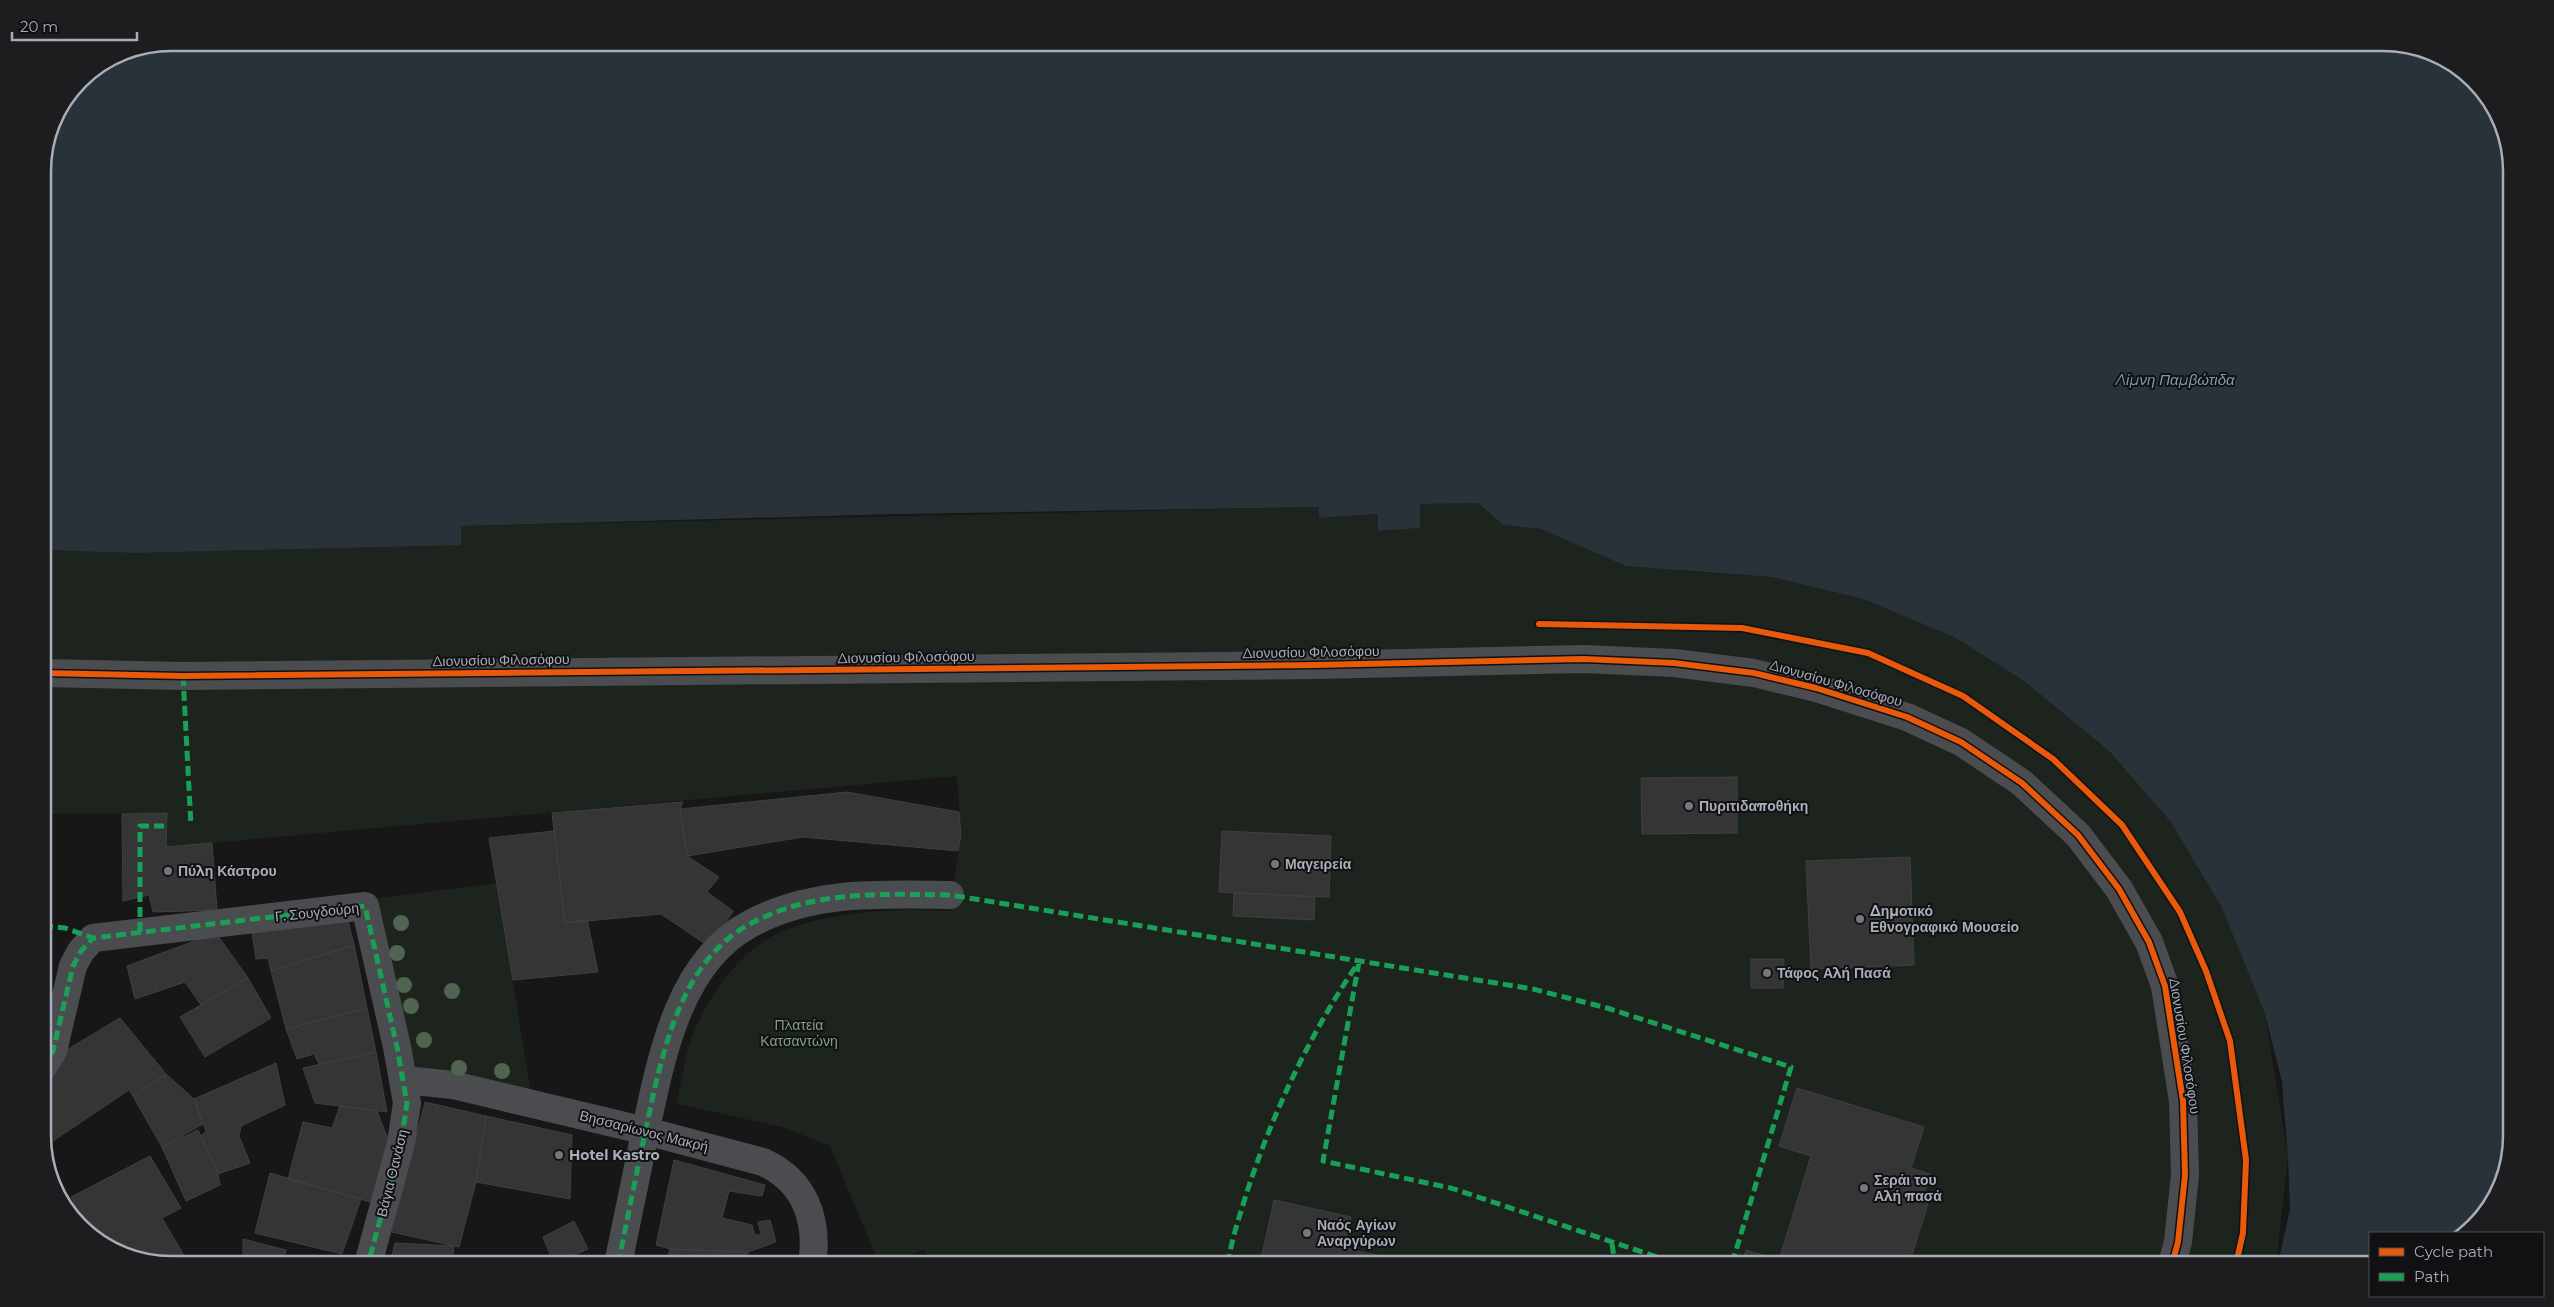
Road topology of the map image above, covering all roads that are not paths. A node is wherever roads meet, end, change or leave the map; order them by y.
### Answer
1 (52, 673) edge
2 (950, 896) dead end
3 (52, 1053) edge
4 (404, 1080) junction
5 (646, 1131) junction
6 (370, 1256) edge
7 (620, 1256) edge
8 (812, 1256) edge
9 (2174, 1256) edge

1 - 9 street, Διονυσίου Φιλοσόφου
2 - 5 street
3 - 4 street, Γ. Σουγδούρη
4 - 5 street, Βησσαρίωνος Μακρή
4 - 6 street, Βάγια Θανάση
5 - 7 street
5 - 8 street, Βησσαρίωνος Μακρή

